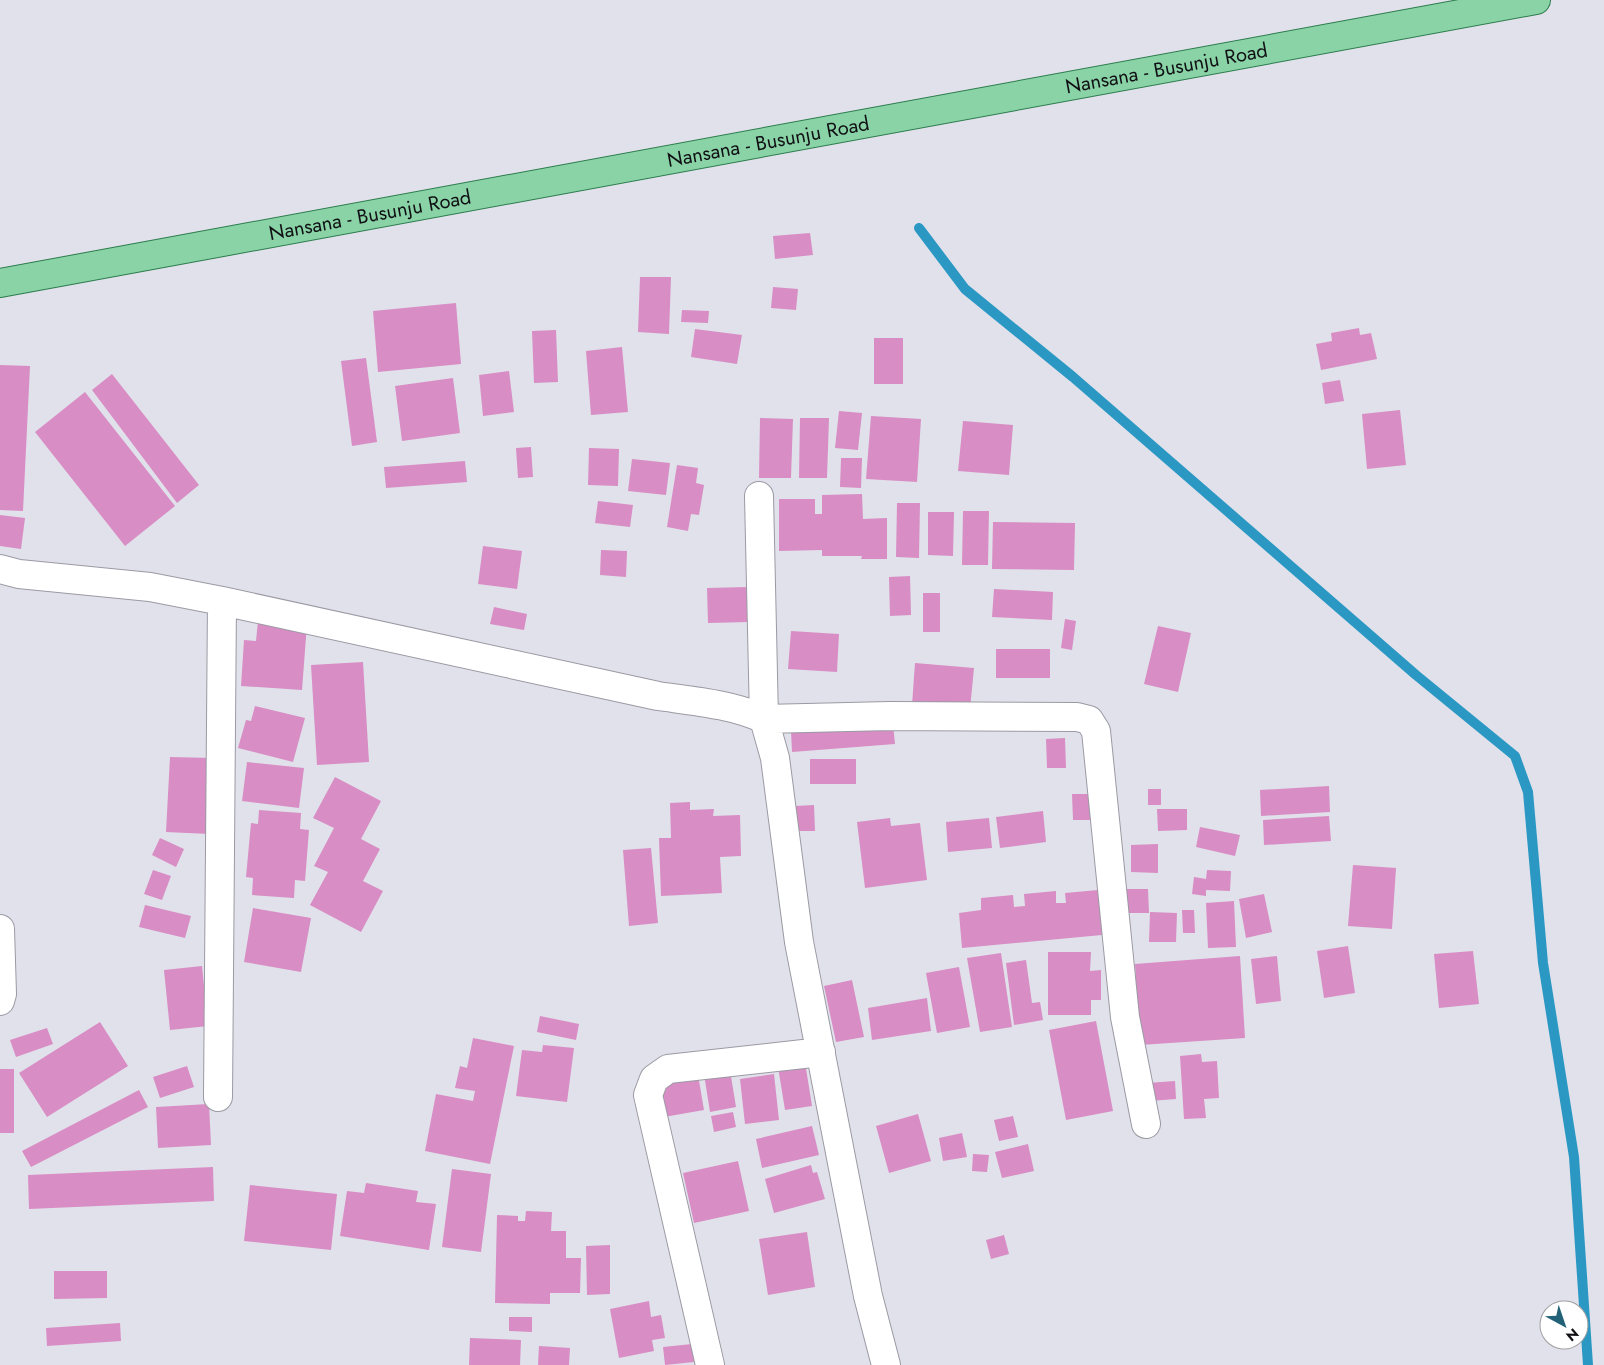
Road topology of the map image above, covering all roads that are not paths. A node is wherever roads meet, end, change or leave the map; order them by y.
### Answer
1 (1536, 0) edge
2 (0, 283) edge
3 (759, 496) dead end
4 (0, 569) edge
5 (222, 601) junction
6 (764, 718) junction
7 (0, 929) edge
8 (0, 1002) edge
9 (821, 1052) junction
10 (218, 1097) dead end
11 (1146, 1124) dead end
12 (710, 1365) edge
13 (886, 1365) edge

1 - 2 main road, Nansana - Busunju Road
3 - 6 street
4 - 5 street
5 - 6 street
5 - 10 street
6 - 9 street
6 - 11 street
7 - 8 street
9 - 12 street
9 - 13 street

